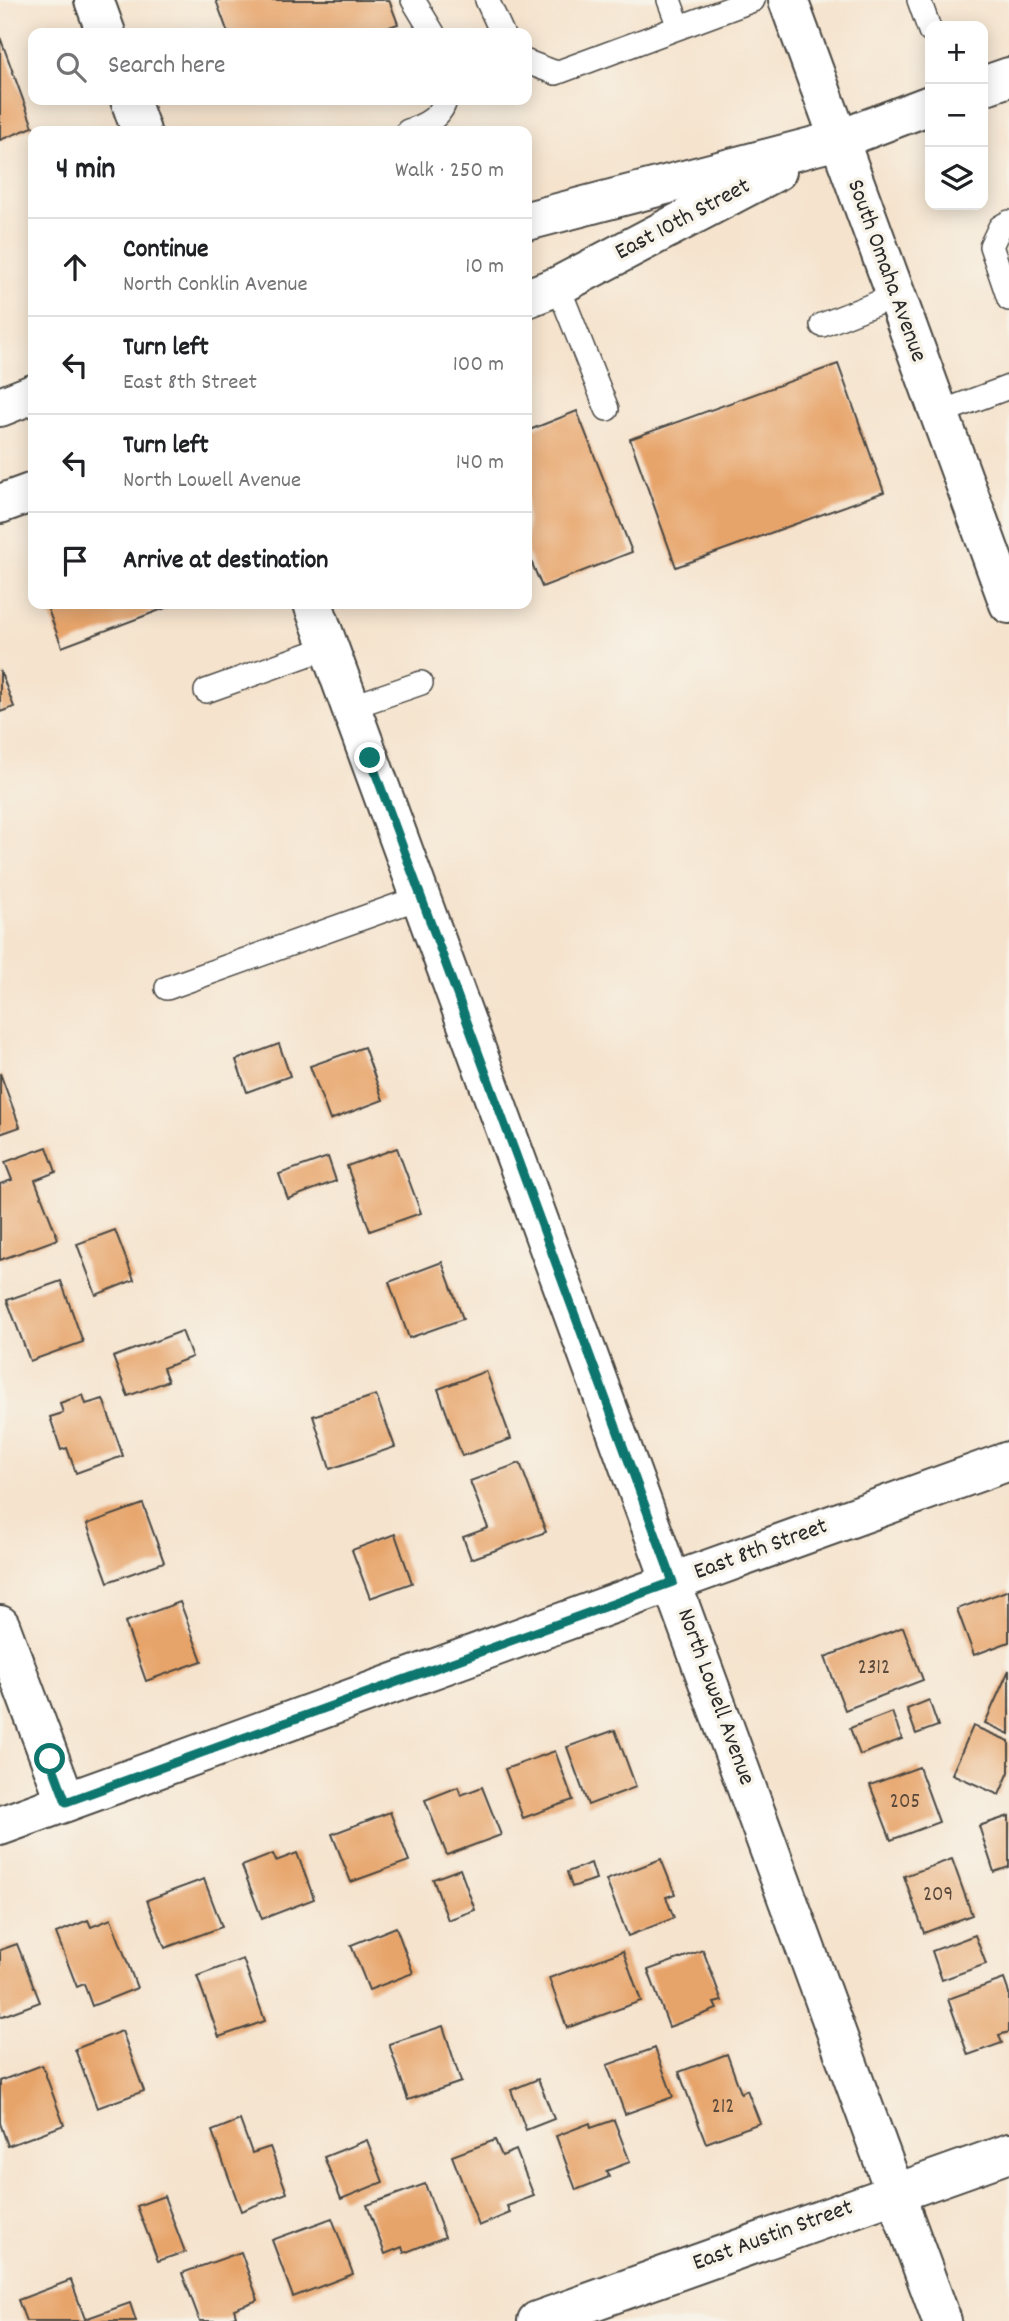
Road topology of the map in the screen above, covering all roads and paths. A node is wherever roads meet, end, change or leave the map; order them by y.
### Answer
1 (94, 0) edge
2 (413, 0) edge
3 (428, 0) edge
4 (487, 0) edge
5 (669, 0) edge
6 (753, 0) edge
7 (788, 0) edge
8 (919, 0) edge
9 (926, 21) edge
10 (679, 27) junction
11 (104, 28) edge
12 (431, 28) edge
13 (433, 28) edge
14 (500, 28) edge
15 (532, 64) edge
16 (1009, 76) edge
17 (988, 84) edge
18 (132, 105) edge
19 (444, 105) edge
20 (925, 107) edge
21 (140, 126) edge
22 (423, 126) edge
23 (838, 140) junction
24 (532, 220) edge
25 (1009, 222) edge
26 (542, 292) edge
27 (895, 296) junction
28 (1009, 299) edge
29 (822, 325) dead end
30 (1009, 387) edge
31 (28, 396) edge
32 (0, 407) edge
33 (607, 409) dead end
34 (939, 413) junction
35 (28, 494) edge
36 (0, 504) edge
37 (1009, 604) edge
38 (315, 609) edge
39 (329, 647) junction
40 (421, 683) dead end
41 (206, 691) dead end
42 (351, 707) junction
43 (421, 897) junction
44 (167, 988) dead end
45 (1009, 1461) edge
46 (673, 1582) junction
47 (0, 1625) edge
48 (66, 1802) junction
49 (0, 1826) edge
50 (1009, 2153) edge
51 (894, 2192) junction
52 (537, 2321) edge
53 (942, 2321) edge

1 - 11 street
2 - 12 lane
3 - 13 lane
4 - 14 lane
5 - 10 lane
6 - 10 lane
7 - 23 street, South Omaha Avenue
8 - 9 lane
10 - 15 lane
16 - 17 street
18 - 21 street
19 - 22 lane
20 - 23 street, East 10th Street
23 - 24 street, East 10th Street
23 - 26 street, East 10th Street
23 - 27 street, South Omaha Avenue
25 - 28 lane
26 - 33 lane
27 - 29 lane
27 - 34 street, South Omaha Avenue
30 - 34 lane
31 - 32 street
34 - 37 street, South Omaha Avenue
35 - 36 street
38 - 39 street, North Lowell Avenue
39 - 41 lane
39 - 42 street, North Lowell Avenue
40 - 42 lane
42 - 43 street, North Lowell Avenue
43 - 44 lane
43 - 46 street, North Lowell Avenue
45 - 46 street, East 8th Street
46 - 48 street, East 8th Street
46 - 51 street, North Lowell Avenue
47 - 48 street
48 - 49 street, East 8th Street
50 - 51 street, East Austin Street
51 - 52 street, East Austin Street
51 - 53 street, North Lowell Avenue

